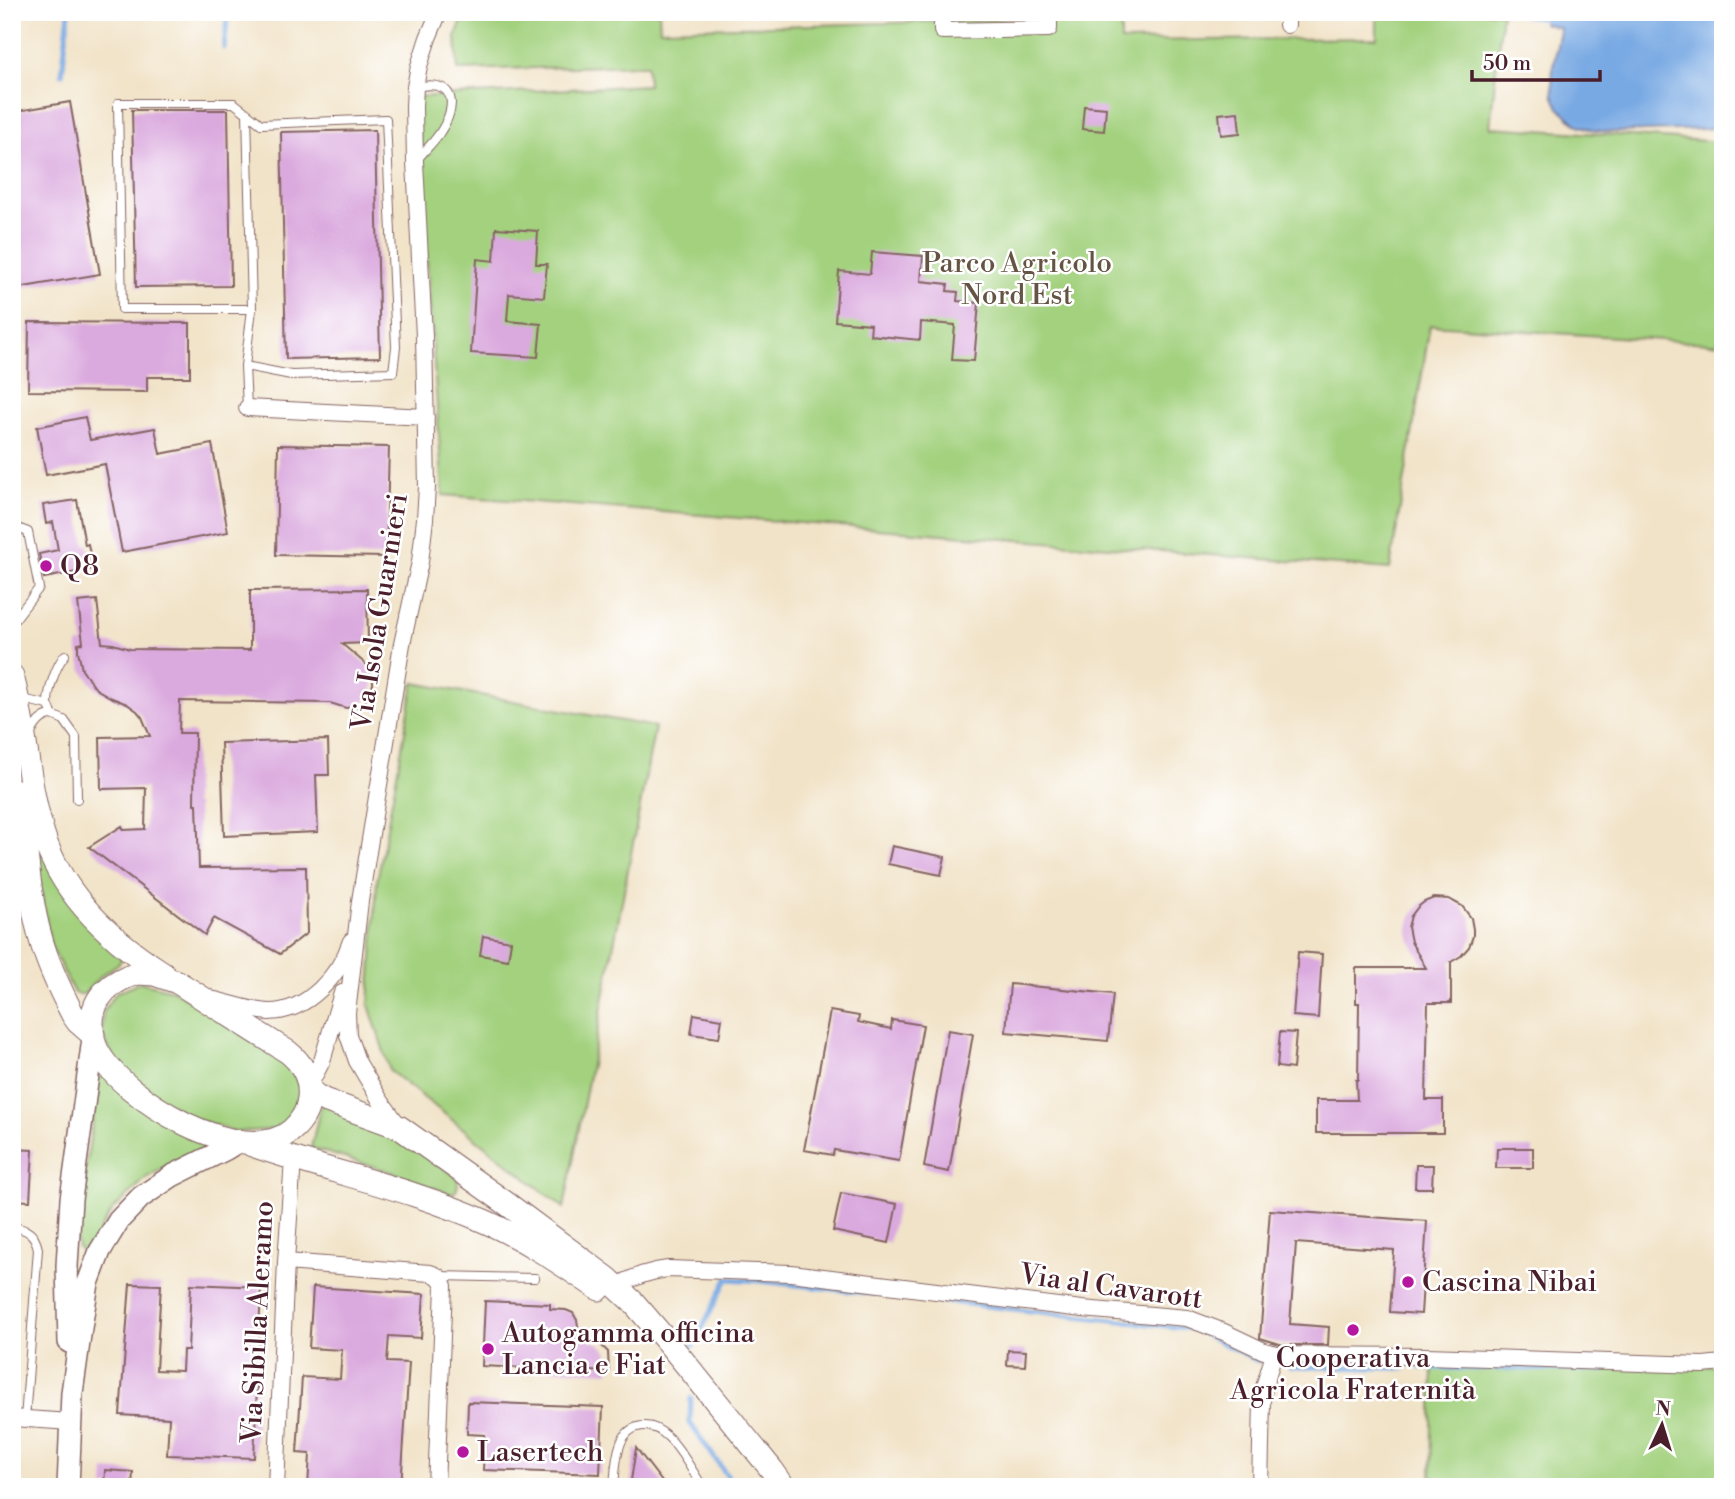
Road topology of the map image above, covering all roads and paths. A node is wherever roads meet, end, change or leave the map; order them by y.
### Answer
1 (439, 12) edge
2 (942, 12) edge
3 (1049, 12) edge
4 (415, 87) junction
5 (247, 113) junction
6 (415, 162) junction
7 (252, 309) junction
8 (245, 366) junction
9 (247, 408) joint
10 (426, 417) junction
11 (12, 526) edge
12 (12, 623) edge
13 (65, 655) dead end
14 (14, 685) edge
15 (48, 705) junction
16 (52, 715) junction
17 (19, 748) edge
18 (77, 799) dead end
19 (360, 901) junction
20 (354, 953) junction
21 (177, 982) junction
22 (201, 997) junction
23 (93, 1037) junction
24 (309, 1087) junction
25 (399, 1127) junction
26 (240, 1141) junction
27 (293, 1159) junction
28 (12, 1227) edge
29 (286, 1262) junction
30 (439, 1276) junction
31 (535, 1278) dead end
32 (617, 1286) junction
33 (671, 1346) junction
34 (1274, 1354) junction
35 (1723, 1363) edge
36 (72, 1393) junction
37 (19, 1418) edge
38 (71, 1422) junction
39 (777, 1481) edge
40 (68, 1487) edge
41 (276, 1487) edge
42 (436, 1487) edge
43 (614, 1487) edge
44 (703, 1487) edge
45 (1260, 1487) edge

1 - 4 street, Via Isola Guarnieri
2 - 3 street
4 - 6 street, Via Isola Guarnieri
4 - 6 lane
5 - 7 lane
5 - 7 lane
5 - 8 lane
6 - 10 street, Via Isola Guarnieri
7 - 8 lane
8 - 9 lane
9 - 10 street
10 - 19 street, Via Isola Guarnieri
11 - 12 lane
13 - 15 lane
14 - 15 lane
14 - 17 main road
15 - 16 lane
16 - 17 lane
16 - 18 lane
17 - 21 main road
17 - 23 main road
19 - 20 street, Via Isola Guarnieri
19 - 22 street, Via Isola Guarnieri
20 - 24 street, Via Isola Guarnieri
20 - 25 street, Via Isola Guarnieri
21 - 22 main road
21 - 23 main road
22 - 24 main road
23 - 26 main road
23 - 36 street
24 - 25 main road
24 - 26 main road
25 - 32 main road
26 - 27 main road
26 - 36 street
27 - 29 street, Via Sibilla Aleramo
27 - 33 main road
28 - 37 lane
29 - 30 street
29 - 41 street, Via Sibilla Aleramo
30 - 31 lane
30 - 42 street
32 - 33 main road
32 - 34 street, Via al Cavarott
33 - 39 main road
34 - 35 street, Via al Cavarott
34 - 45 street
36 - 38 street
37 - 38 street
38 - 40 street
43 - 44 lane

